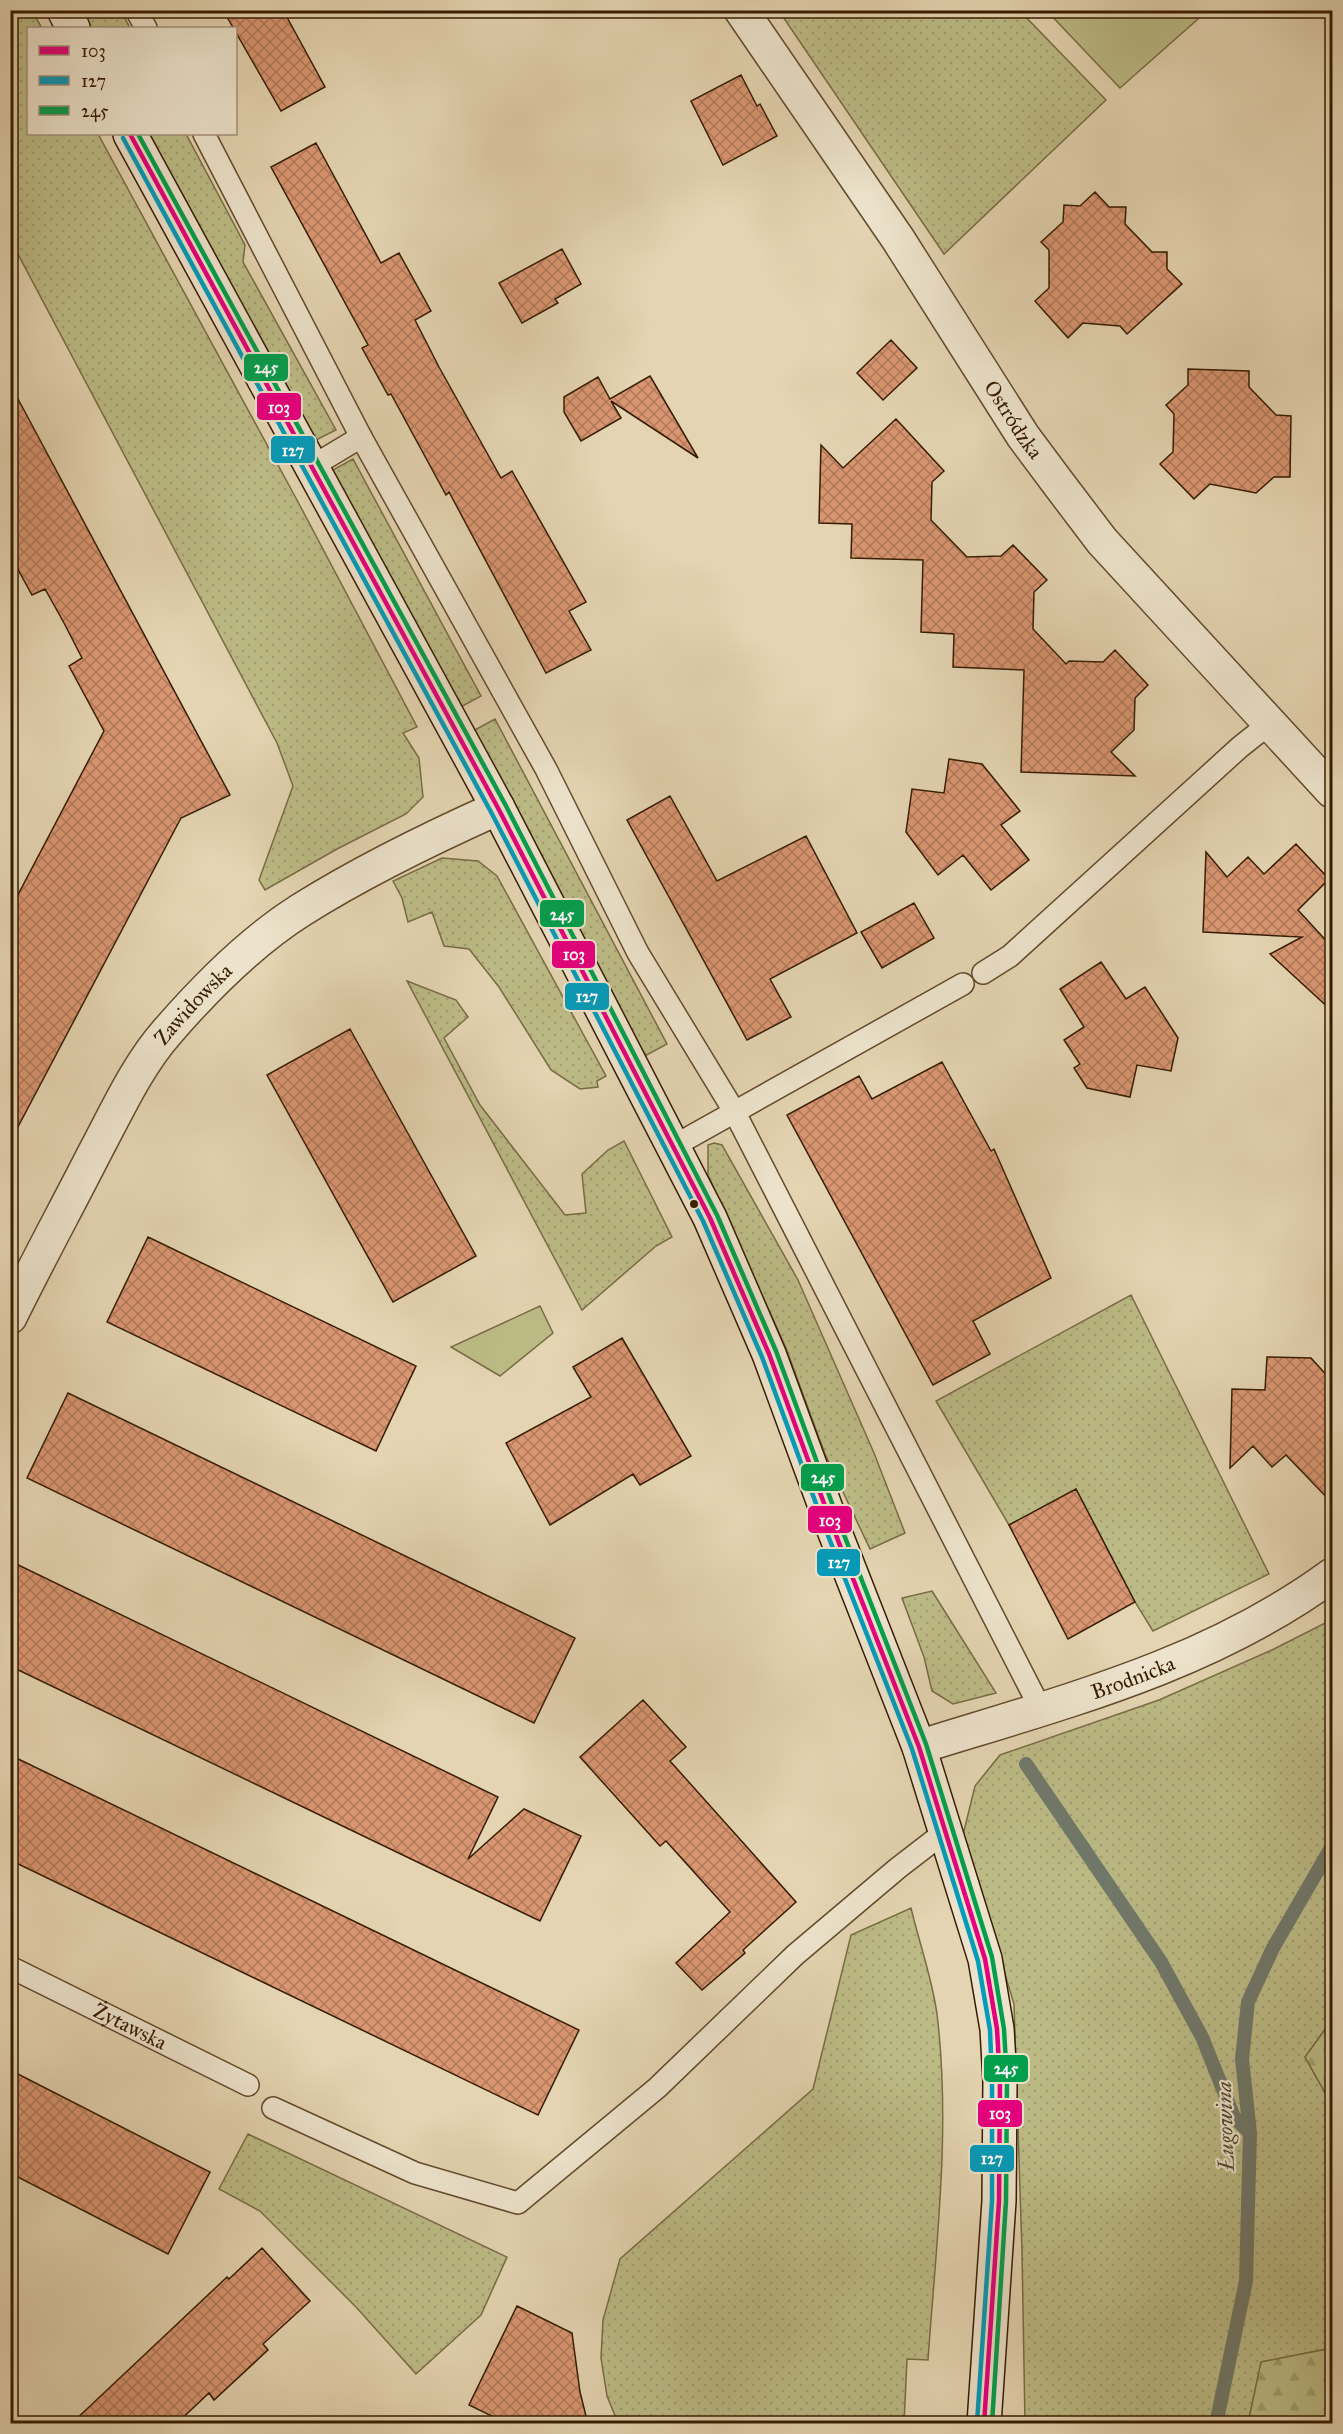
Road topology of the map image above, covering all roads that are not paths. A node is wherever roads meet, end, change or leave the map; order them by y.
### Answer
1 (64, 10) edge
2 (136, 10) edge
3 (741, 10) edge
4 (72, 27) edge
5 (145, 27) edge
6 (131, 135) edge
7 (205, 135) edge
8 (361, 437) junction
9 (311, 467) junction
10 (1269, 724) junction
11 (1332, 791) edge
12 (498, 808) junction
13 (983, 973) dead end
14 (963, 984) dead end
15 (734, 1111) junction
16 (672, 1147) junction
17 (21, 1267) edge
18 (10, 1317) edge
19 (1332, 1575) edge
20 (1039, 1710) junction
21 (919, 1747) junction
22 (946, 1831) junction
23 (10, 1967) edge
24 (248, 2085) dead end
25 (273, 2108) dead end
26 (984, 2424) edge

1 - 4 street
2 - 5 lane
3 - 10 street, Ostródzka
6 - 9 street
7 - 8 lane
8 - 9 lane
8 - 15 lane
9 - 12 street
10 - 11 street, Ostródzka
10 - 13 lane
12 - 16 street
12 - 17 street, Zawidowska
14 - 15 lane
15 - 16 lane
15 - 20 lane
16 - 21 street
17 - 18 street, Zawidowska
19 - 20 street, Brodnicka
20 - 21 street, Brodnicka
21 - 22 street
22 - 25 lane
22 - 26 street
23 - 24 lane, Żytawska

